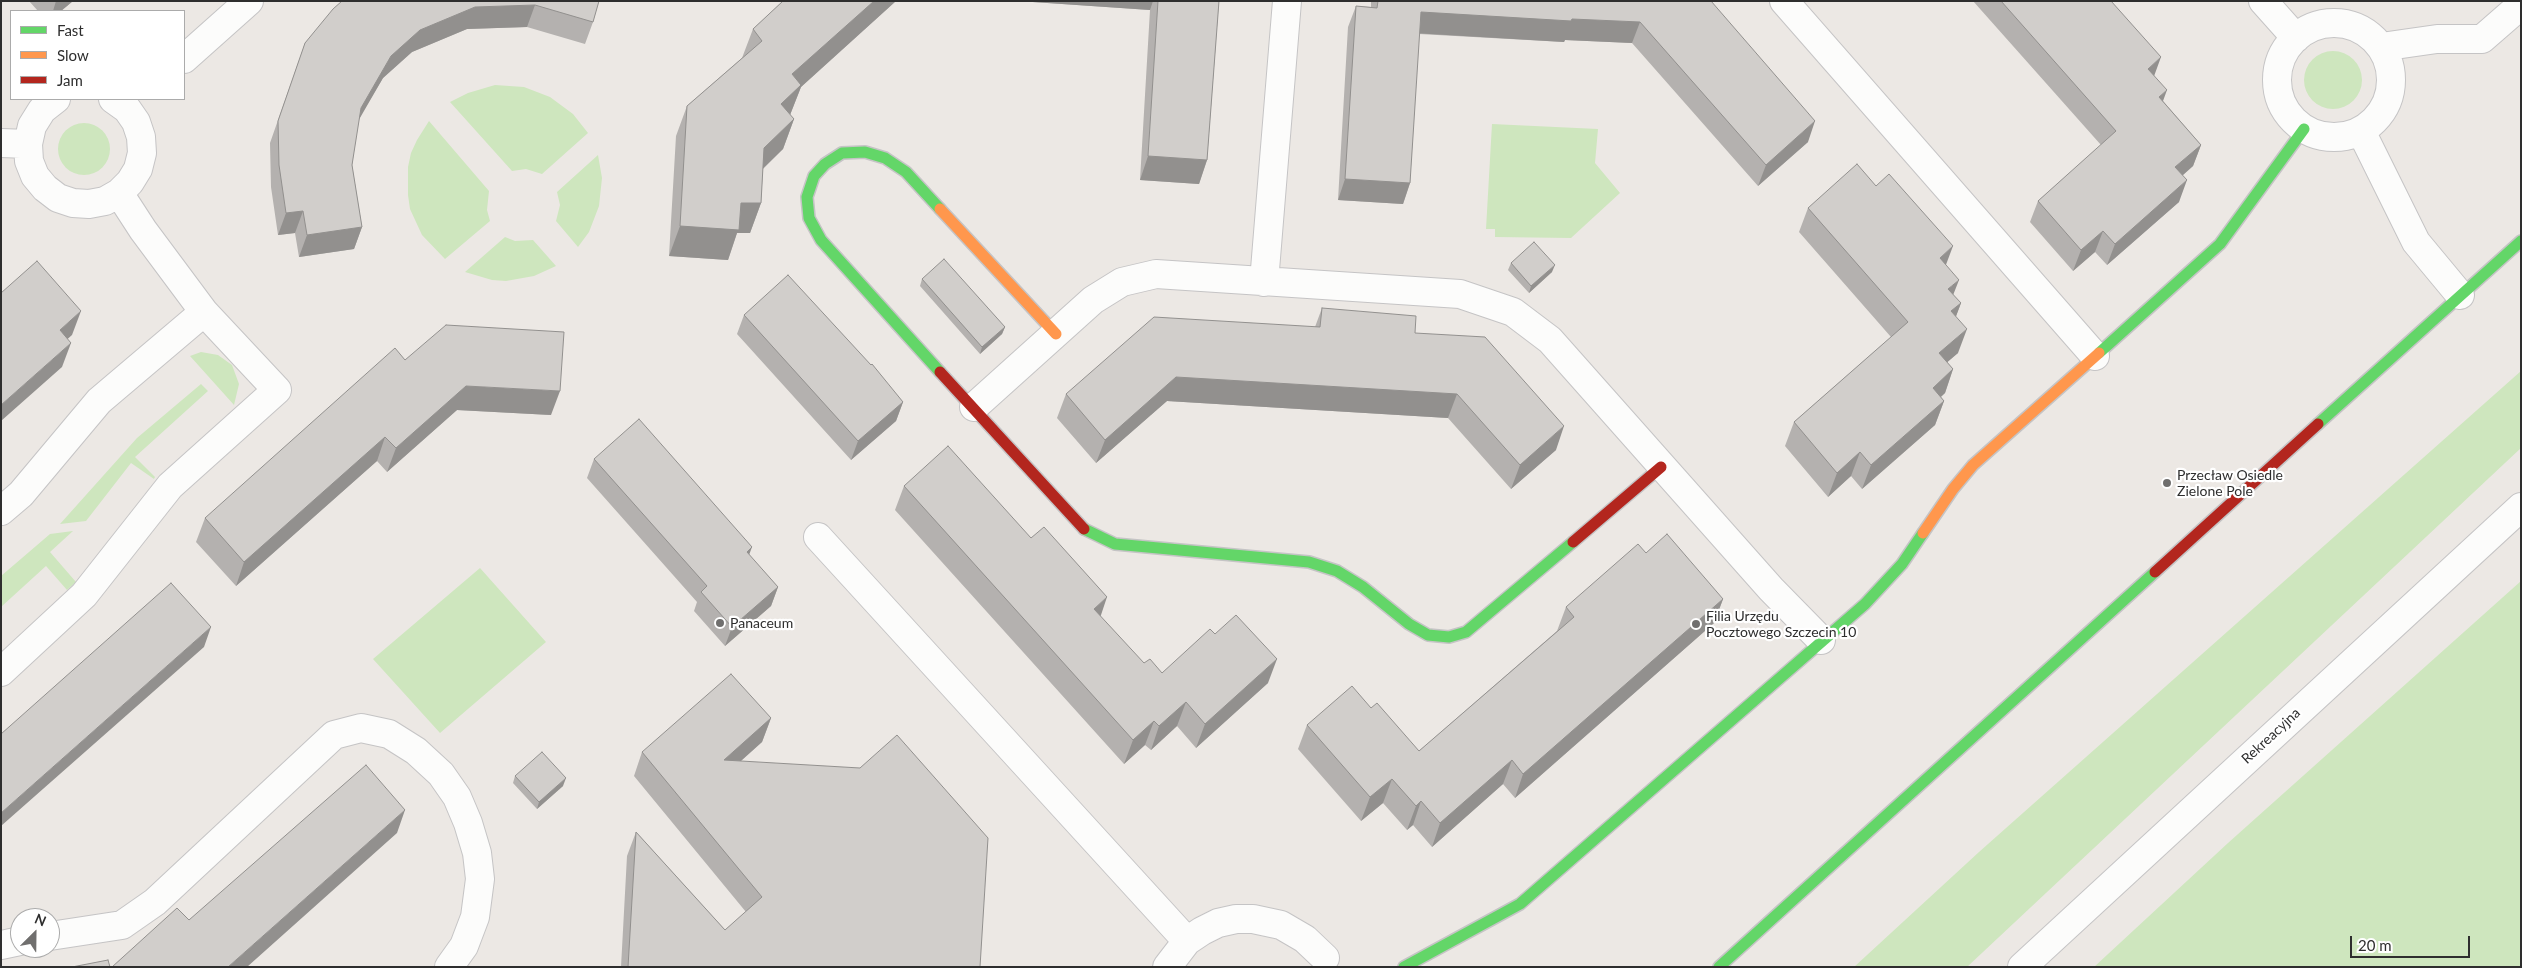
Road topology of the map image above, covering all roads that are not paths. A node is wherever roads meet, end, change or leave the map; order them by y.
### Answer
1 (1287, 1) edge
2 (1784, 1) edge
3 (2263, 1) edge
4 (237, 5) edge
5 (2521, 5) edge
6 (2296, 38) junction
7 (2381, 47) junction
8 (185, 58) edge
9 (55, 100) edge
10 (126, 102) edge
11 (2304, 129) junction
12 (2361, 131) junction
13 (14, 143) edge
14 (119, 193) junction
15 (2521, 241) edge
16 (1264, 282) junction
17 (2460, 295) junction
18 (204, 312) junction
19 (1056, 334) junction
20 (2095, 356) junction
21 (974, 407) junction
22 (1661, 467) junction
23 (2521, 506) edge
24 (1, 511) edge
25 (818, 537) dead end
26 (1821, 640) junction
27 (1, 672) edge
28 (60, 934) edge
29 (1187, 941) junction
30 (1325, 958) dead end
31 (449, 967) edge
32 (1167, 967) edge
33 (1404, 967) edge
34 (1719, 967) edge
35 (2022, 967) edge

1 - 16 street
2 - 20 street
3 - 6 street
4 - 8 street
5 - 7 street
6 - 7 street
6 - 11 street
7 - 12 street
9 - 13 street
10 - 14 street
11 - 12 street
11 - 20 street
12 - 17 street
13 - 14 street
14 - 18 street
15 - 17 street
16 - 19 street
16 - 22 street
17 - 34 street
18 - 24 street
18 - 27 street
19 - 21 street
19 - 21 street
20 - 26 street
21 - 22 street
22 - 26 street
23 - 35 street, Rekreacyjna
25 - 29 street
26 - 33 street
28 - 31 street
29 - 30 street
29 - 32 street

